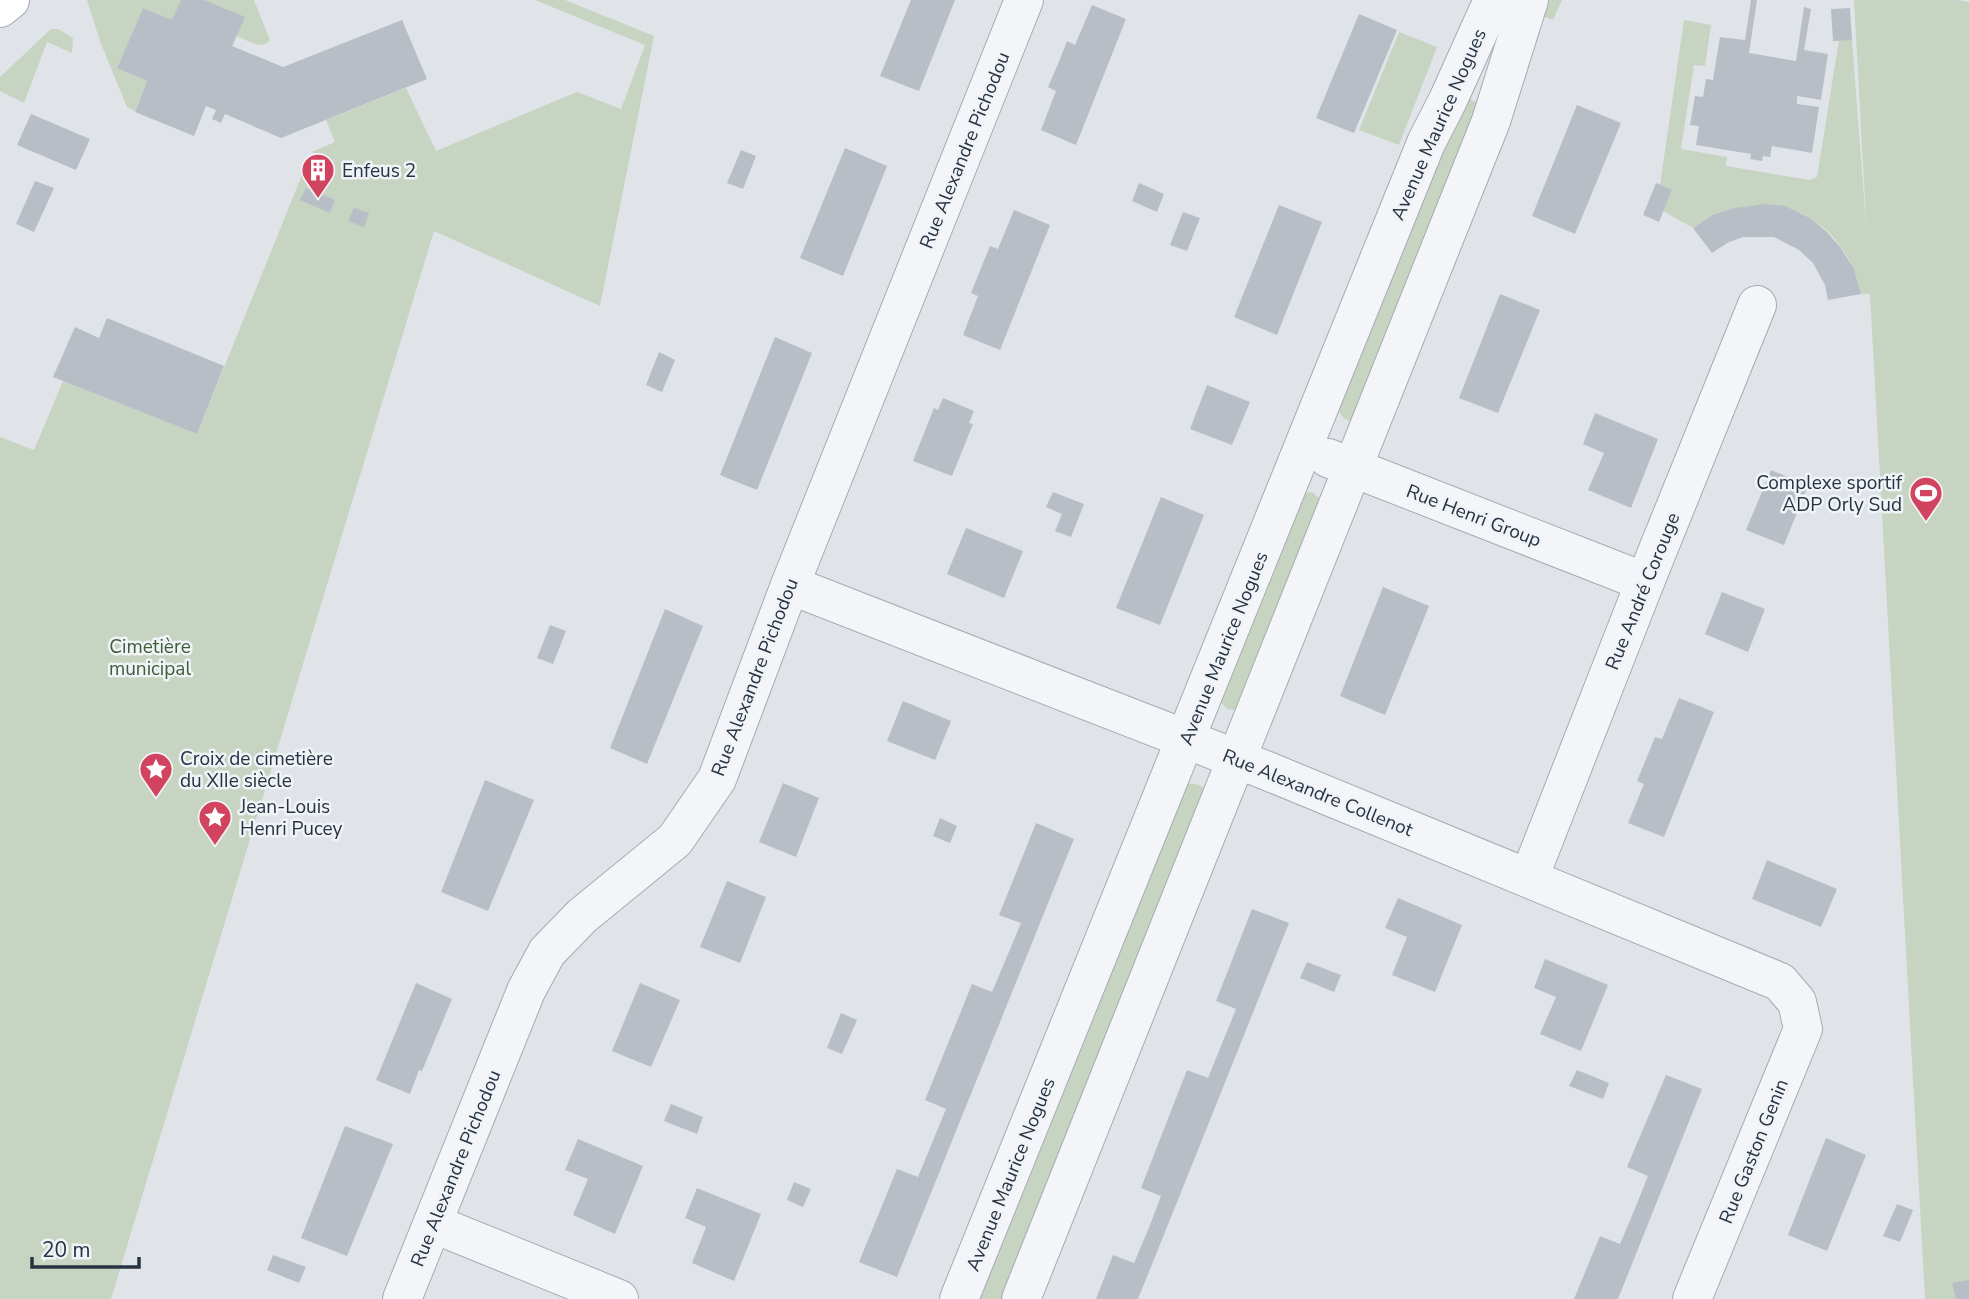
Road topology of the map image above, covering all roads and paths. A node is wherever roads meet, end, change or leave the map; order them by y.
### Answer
1 (10, 0) edge
2 (1024, 0) edge
3 (1493, 0) edge
4 (1529, 0) edge
5 (0, 8) edge
6 (1758, 305) dead end
7 (1304, 448) junction
8 (1352, 468) junction
9 (1645, 582) junction
10 (790, 585) junction
11 (1186, 739) junction
12 (1238, 760) junction
13 (1529, 878) junction
14 (1797, 1002) joint
15 (433, 1224) junction
16 (402, 1299) edge
17 (619, 1299) edge
18 (959, 1299) edge
19 (1021, 1299) edge
20 (1692, 1299) edge

1 - 5 main road
2 - 10 street, Rue Alexandre Pichodou
3 - 7 street, Avenue Maurice Nogues
4 - 8 street, Avenue Maurice Nogues
6 - 9 street, Rue André Corouge
7 - 8 street, Rue Henri Group
7 - 11 street, Avenue Maurice Nogues
8 - 9 street, Rue Henri Group
8 - 12 street, Avenue Maurice Nogues
9 - 13 street, Rue André Corouge
10 - 11 street, Rue Alexandre Collenot
10 - 15 street, Rue Alexandre Pichodou
11 - 12 street, Rue Alexandre Collenot
11 - 18 street, Avenue Maurice Nogues
12 - 13 street, Rue Alexandre Collenot
12 - 19 street, Avenue Maurice Nogues
13 - 14 street, Rue Alexandre Collenot
14 - 20 street, Rue Gaston Genin
15 - 16 street, Rue Alexandre Pichodou
15 - 17 street

